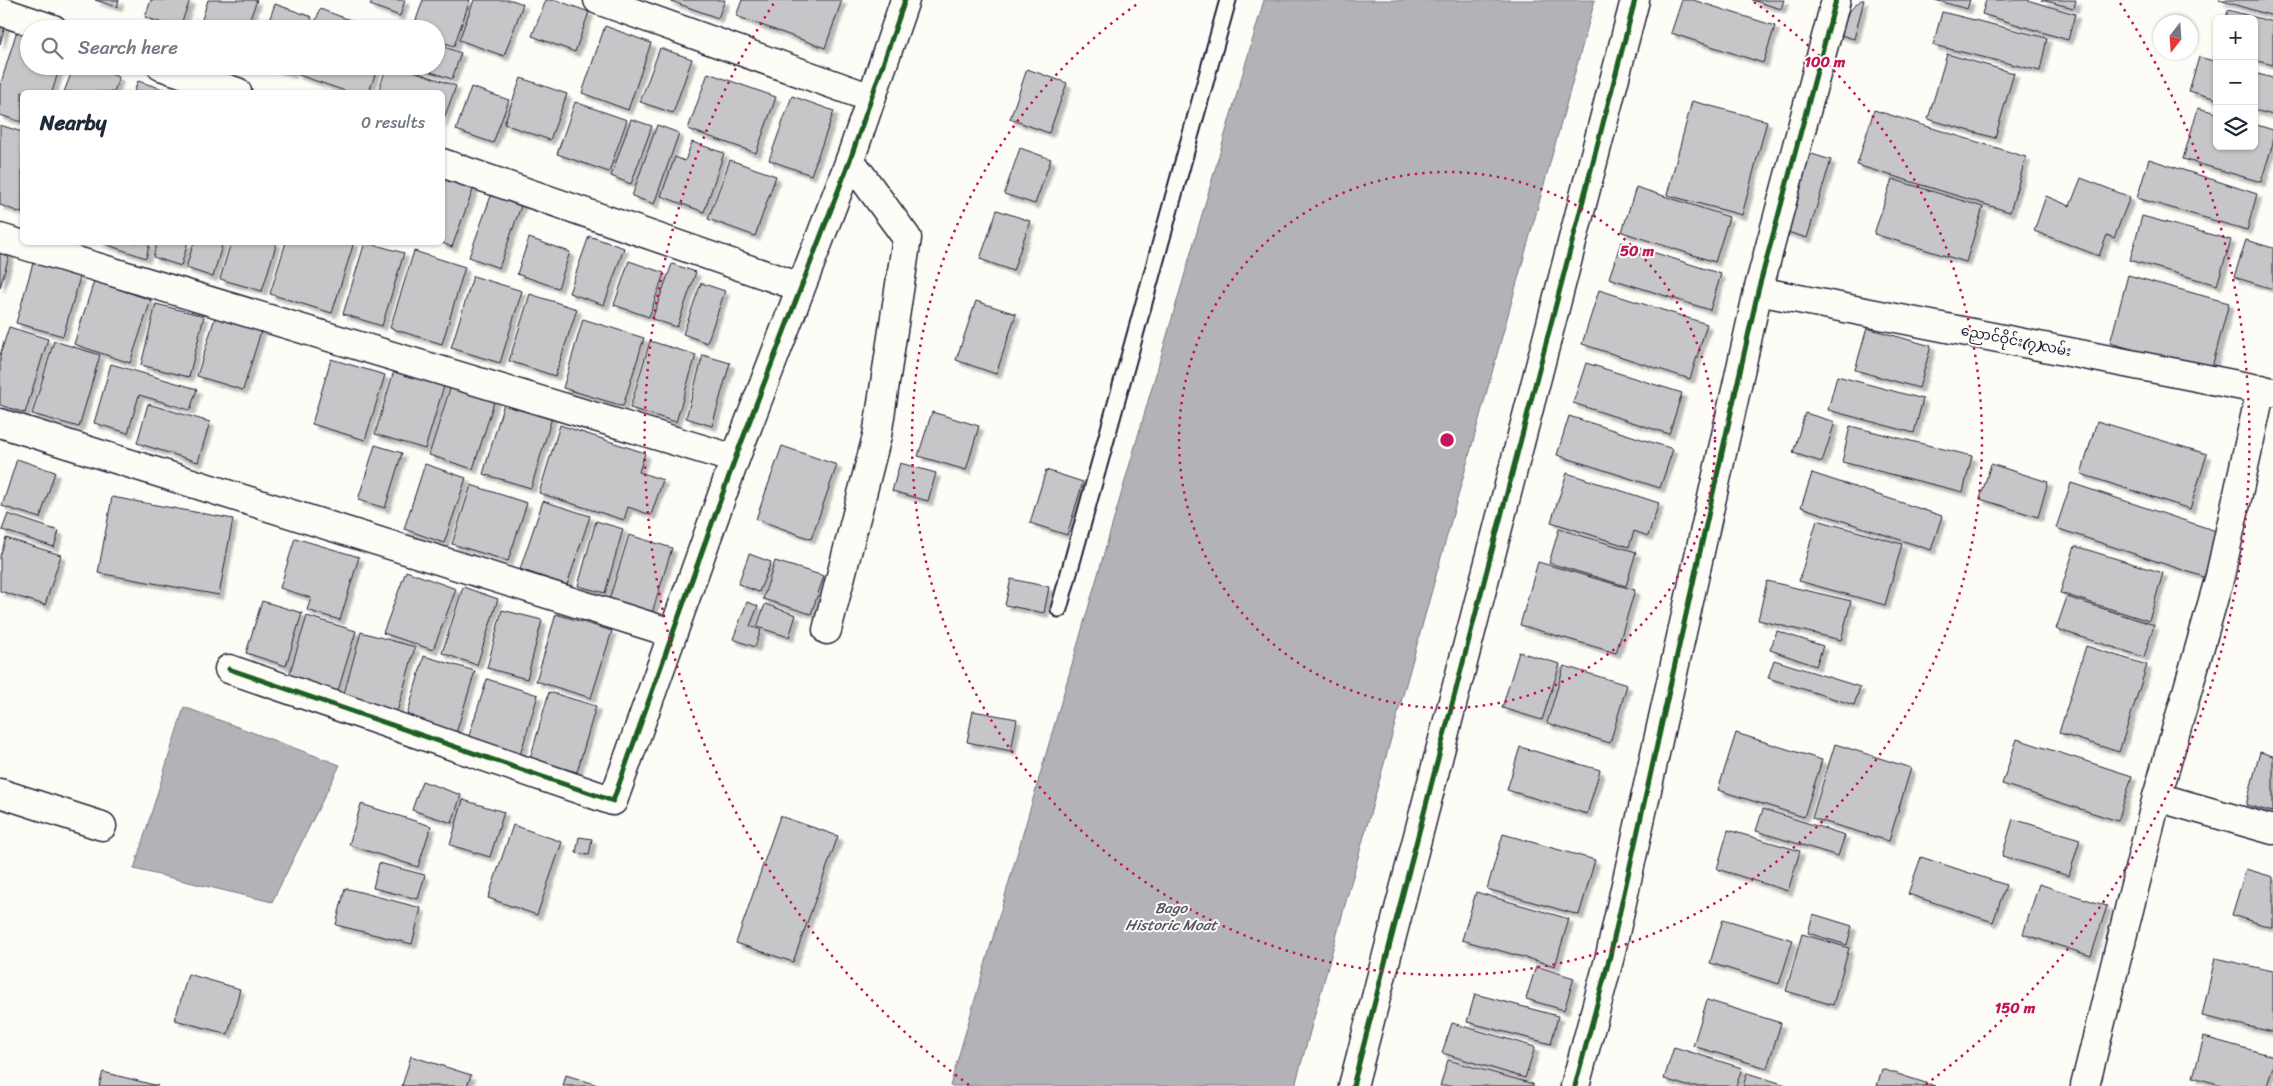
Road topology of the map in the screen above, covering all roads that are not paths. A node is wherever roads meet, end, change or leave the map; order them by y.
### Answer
1 (598, 0) edge
2 (905, 0) edge
3 (1228, 0) edge
4 (1635, 0) edge
5 (1836, 0) edge
6 (0, 11) edge
7 (26, 20) edge
8 (187, 75) edge
9 (231, 90) edge
10 (870, 98) junction
11 (850, 160) junction
12 (445, 164) edge
13 (0, 238) edge
14 (20, 244) edge
15 (23, 245) edge
16 (800, 287) junction
17 (1758, 291) junction
18 (2267, 391) edge
19 (0, 423) edge
20 (734, 459) junction
21 (1059, 609) dead end
22 (827, 630) dead end
23 (672, 633) junction
24 (229, 669) dead end
25 (0, 793) edge
26 (2157, 797) junction
27 (102, 826) dead end
28 (2273, 830) edge
29 (1353, 1086) edge
30 (1575, 1086) edge
31 (2085, 1086) edge

1 - 10 street
2 - 10 street
3 - 21 lane
4 - 29 street
5 - 17 street
6 - 7 street
8 - 9 street
10 - 11 street
11 - 16 street
11 - 22 street
12 - 16 street
13 - 14 street
15 - 20 street
16 - 20 street
17 - 18 street, ညောင်ဝိုင်း(၇)လမ်း
17 - 30 street
18 - 26 street
19 - 23 street
20 - 23 street
23 - 24 street
25 - 27 street
26 - 28 street
26 - 31 street

